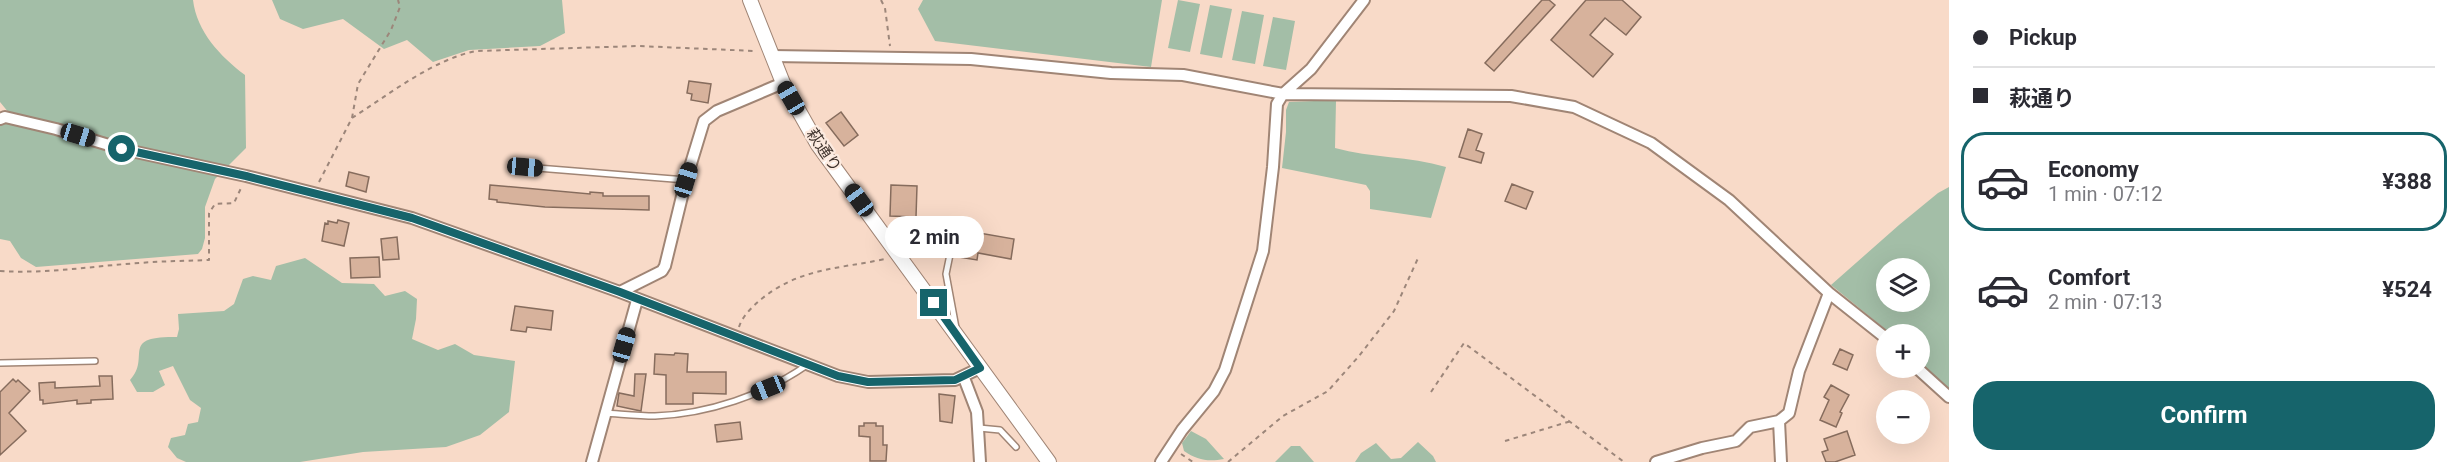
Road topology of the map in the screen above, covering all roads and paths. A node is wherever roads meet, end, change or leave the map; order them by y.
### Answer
1 (398, 0) edge
2 (750, 0) edge
3 (881, 0) edge
4 (1364, 0) edge
5 (772, 54) junction
6 (890, 58) junction
7 (783, 83) junction
8 (1283, 94) junction
9 (352, 118) junction
10 (0, 119) edge
11 (525, 167) dead end
12 (246, 176) junction
13 (686, 180) junction
14 (314, 193) junction
15 (954, 236) dead end
16 (899, 256) junction
17 (1419, 256) dead end
18 (0, 271) edge
19 (620, 292) junction
20 (1829, 293) junction
21 (637, 300) junction
22 (1876, 330) edge
23 (957, 335) junction
24 (737, 338) junction
25 (95, 361) dead end
26 (0, 363) edge
27 (808, 364) junction
28 (980, 368) junction
29 (964, 378) junction
30 (1928, 378) edge
31 (1431, 392) dead end
32 (1949, 397) edge
33 (604, 413) junction
34 (1572, 421) junction
35 (1779, 421) junction
36 (979, 428) junction
37 (1504, 441) dead end
38 (1173, 446) junction
39 (1016, 447) dead end
40 (592, 462) edge
41 (980, 462) edge
42 (1049, 462) edge
43 (1161, 462) edge
44 (1193, 462) edge
45 (1228, 462) edge
46 (1623, 462) edge
47 (1656, 462) edge
48 (1781, 462) edge

1 - 9 path
2 - 5 street, 萩通り
3 - 6 path
4 - 8 street
5 - 6 street
5 - 7 street, 萩通り
5 - 9 path
6 - 8 street
7 - 13 street
7 - 16 street, 萩通り
8 - 20 street
8 - 38 street
9 - 14 path
10 - 12 street
11 - 13 lane
12 - 14 street
12 - 18 path
13 - 19 street
14 - 19 street
15 - 23 lane
16 - 23 street, 萩通り
16 - 24 path
17 - 45 path
19 - 21 street
20 - 22 street
20 - 35 street
21 - 24 street
21 - 33 street
23 - 28 street, 萩通り
24 - 27 street
25 - 26 lane
27 - 29 street
27 - 33 lane
28 - 29 street
28 - 42 street, 萩通り
29 - 36 street
30 - 32 street
31 - 34 path
33 - 40 street
34 - 37 path
34 - 46 path
35 - 47 street
35 - 48 street
36 - 39 lane
36 - 41 street
38 - 43 street
38 - 44 path

